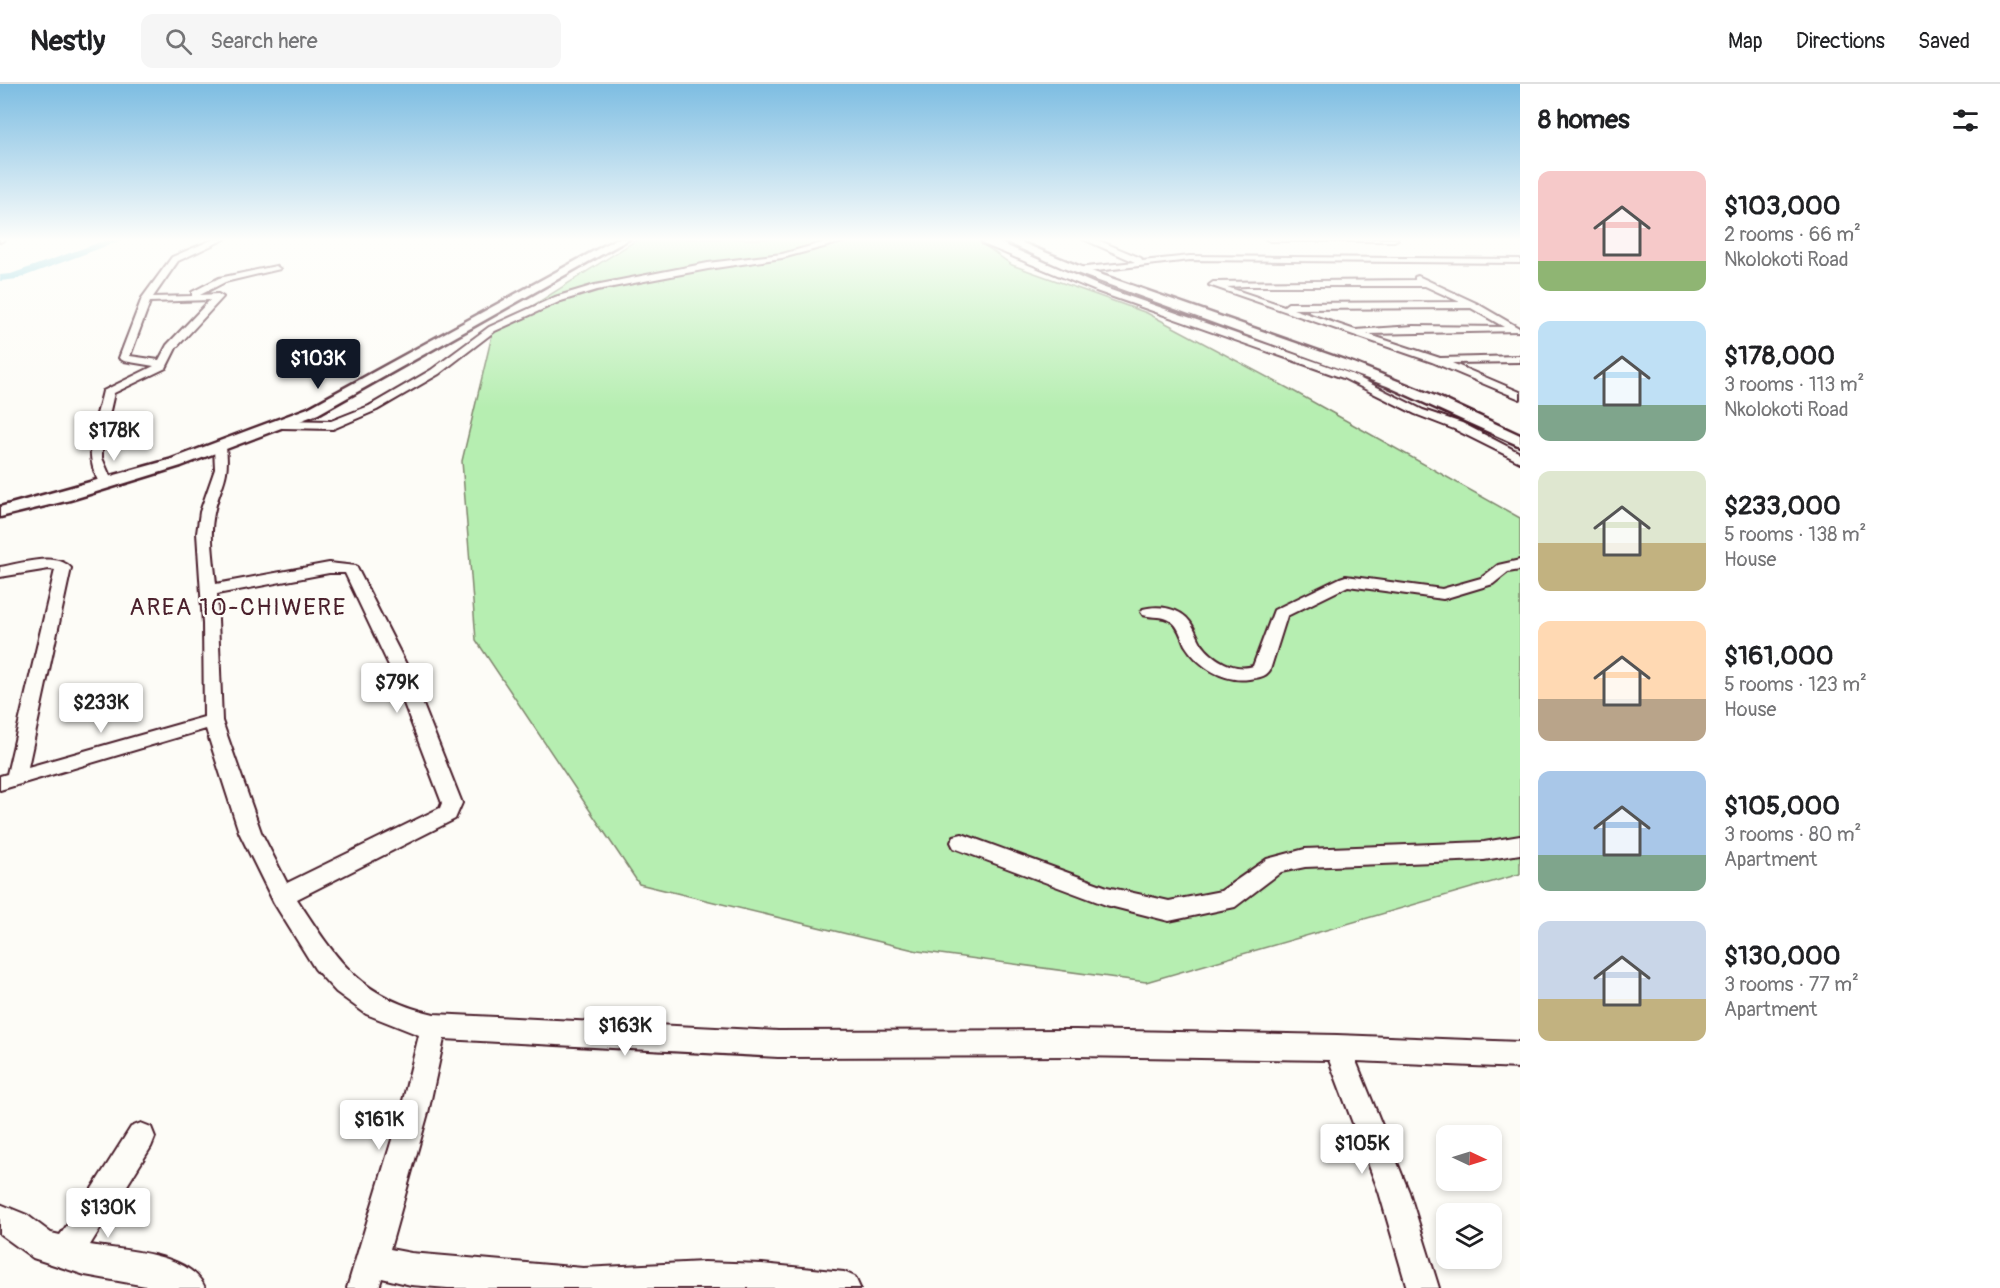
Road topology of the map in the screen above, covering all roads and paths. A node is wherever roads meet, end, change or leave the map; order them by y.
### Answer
1 (149, 295) edge
2 (195, 295) edge
3 (523, 295) edge
4 (571, 295) edge
5 (1117, 295) edge
6 (1149, 295) edge
7 (1243, 295) edge
8 (1324, 295) edge
9 (1452, 295) edge
10 (147, 298) junction
11 (191, 298) junction
12 (1335, 304) junction
13 (1473, 305) junction
14 (1274, 306) junction
15 (1518, 331) edge
16 (1349, 332) junction
17 (1520, 359) edge
18 (1436, 360) junction
19 (163, 364) junction
20 (1520, 396) edge
21 (282, 424) junction
22 (1520, 441) edge
23 (220, 448) junction
24 (1520, 458) edge
25 (106, 483) junction
26 (0, 512) edge
27 (1520, 565) edge
28 (0, 572) edge
29 (210, 590) junction
30 (1149, 612) dead end
31 (213, 721) junction
32 (8, 781) edge
33 (962, 842) dead end
34 (1520, 845) edge
35 (282, 896) junction
36 (434, 1026) junction
37 (1337, 1048) junction
38 (1520, 1055) edge
39 (141, 1137) dead end
40 (0, 1219) edge
41 (66, 1252) junction
42 (367, 1274) edge
43 (189, 1288) edge
44 (844, 1288) edge
45 (1424, 1288) edge

1 - 10 street
2 - 11 street
3 - 21 main road
4 - 21 street
5 - 24 street
6 - 22 main road
7 - 14 street
8 - 12 street
9 - 13 street
10 - 11 street
10 - 19 street
11 - 19 street
12 - 13 street
12 - 14 street
13 - 15 street
14 - 16 street
15 - 16 street
16 - 18 street
17 - 18 street
18 - 20 street
19 - 25 street
21 - 23 main road
23 - 25 main road
23 - 29 street
25 - 26 main road
27 - 30 street
28 - 32 street
29 - 31 street
29 - 35 street
31 - 32 street
31 - 35 street
33 - 34 street
35 - 36 street
36 - 37 street
36 - 42 street
37 - 38 street
37 - 45 street
39 - 41 street
40 - 41 street
41 - 43 street
42 - 44 street

